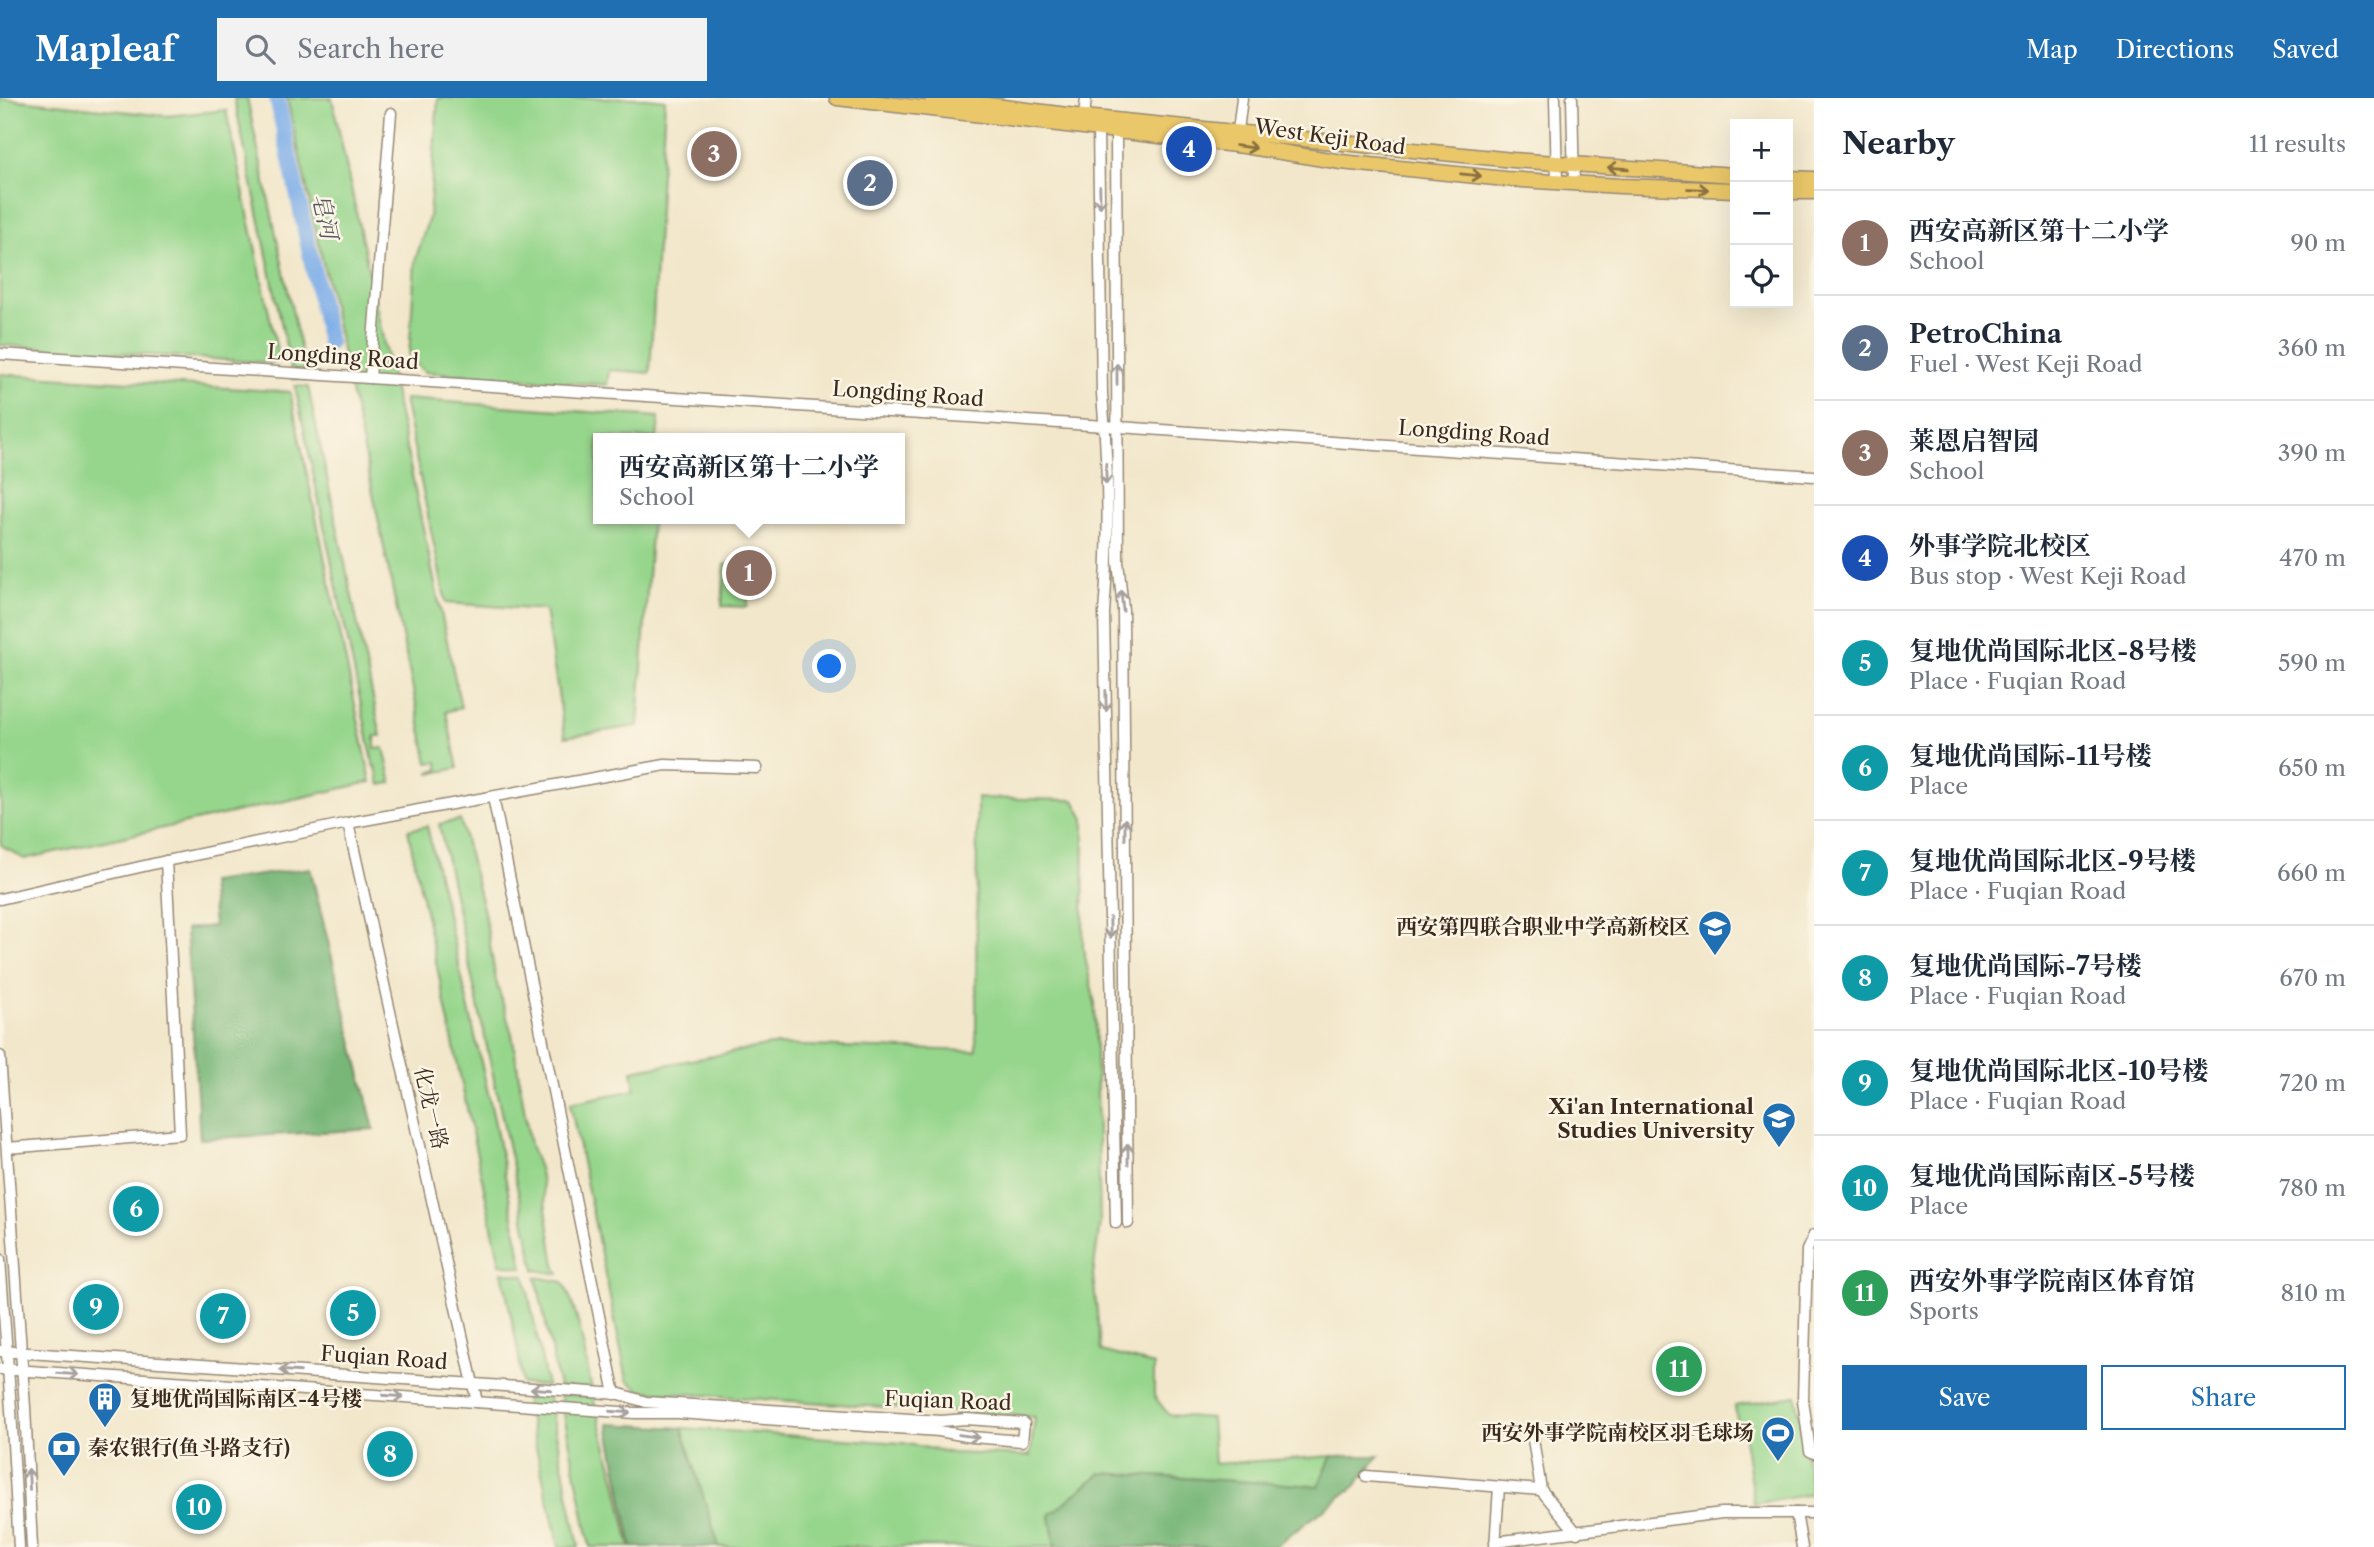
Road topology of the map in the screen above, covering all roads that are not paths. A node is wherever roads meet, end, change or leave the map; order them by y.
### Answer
1 (837, 98) edge
2 (932, 98) edge
3 (1086, 98) edge
4 (1241, 98) edge
5 (1555, 98) edge
6 (1572, 98) edge
7 (391, 113) dead end
8 (1084, 117) junction
9 (1098, 129) junction
10 (1116, 131) junction
11 (1238, 131) junction
12 (1556, 163) junction
13 (1573, 164) junction
14 (1730, 175) edge
15 (1793, 178) edge
16 (1814, 179) edge
17 (1557, 183) junction
18 (1574, 184) junction
19 (1730, 190) edge
20 (1793, 192) edge
21 (1814, 192) edge
22 (0, 354) edge
23 (370, 379) junction
24 (1105, 426) junction
25 (1117, 427) junction
26 (1814, 477) edge
27 (757, 768) dead end
28 (493, 797) junction
29 (348, 823) junction
30 (166, 861) junction
31 (0, 899) edge
32 (0, 1056) edge
33 (7, 1148) junction
34 (1116, 1223) dead end
35 (1128, 1223) dead end
36 (1814, 1235) edge
37 (0, 1259) edge
38 (4, 1352) edge
39 (20, 1353) junction
40 (4, 1370) edge
41 (22, 1371) junction
42 (473, 1384) junction
43 (615, 1394) junction
44 (477, 1402) junction
45 (1533, 1440) dead end
46 (1814, 1453) edge
47 (1366, 1476) dead end
48 (1499, 1487) junction
49 (1541, 1490) junction
50 (1796, 1513) junction
51 (1814, 1513) edge
52 (1577, 1534) junction
53 (1495, 1545) edge
54 (19, 1547) edge
55 (32, 1547) edge
56 (1802, 1547) edge

1 - 9 main road, West Keji Road
2 - 8 main road, West Keji Road
3 - 8 street
4 - 11 street
5 - 12 street
6 - 13 street
7 - 23 street
8 - 11 main road, West Keji Road
9 - 10 main road, West Keji Road
9 -> 24 street
10 -> 17 main road, West Keji Road
25 -> 10 street
11 - 12 main road, West Keji Road
12 - 13 main road, West Keji Road
12 - 17 street
14 -> 13 main road, West Keji Road
13 - 18 street
15 - 16 main road
17 - 18 main road, West Keji Road
18 -> 19 main road, West Keji Road
20 - 21 main road
22 - 23 street, Longding Road
23 - 24 street, Longding Road
24 - 25 street, Longding Road
24 -> 34 street
25 - 26 street, Longding Road
35 -> 25 street
27 - 28 street
28 - 29 street
28 - 43 street
29 - 30 street
29 - 42 street, 化龙一路
30 - 31 street
30 - 33 street
32 - 33 street
33 - 39 street
36 - 46 street
37 - 38 street
38 - 39 street, Fuqian Road
38 - 40 street
39 - 41 street
42 -> 39 street, Fuqian Road
40 - 41 street, Fuqian Road
40 - 54 street
41 -> 44 street, Fuqian Road
55 -> 41 street
43 -> 42 street, Fuqian Road
42 - 44 street, 化龙一路
44 -> 43 street, Fuqian Road
45 - 49 street
47 - 48 street
48 - 49 street
48 - 53 street
49 - 52 street
50 - 51 street
50 - 52 street
50 - 56 street
52 - 53 street

